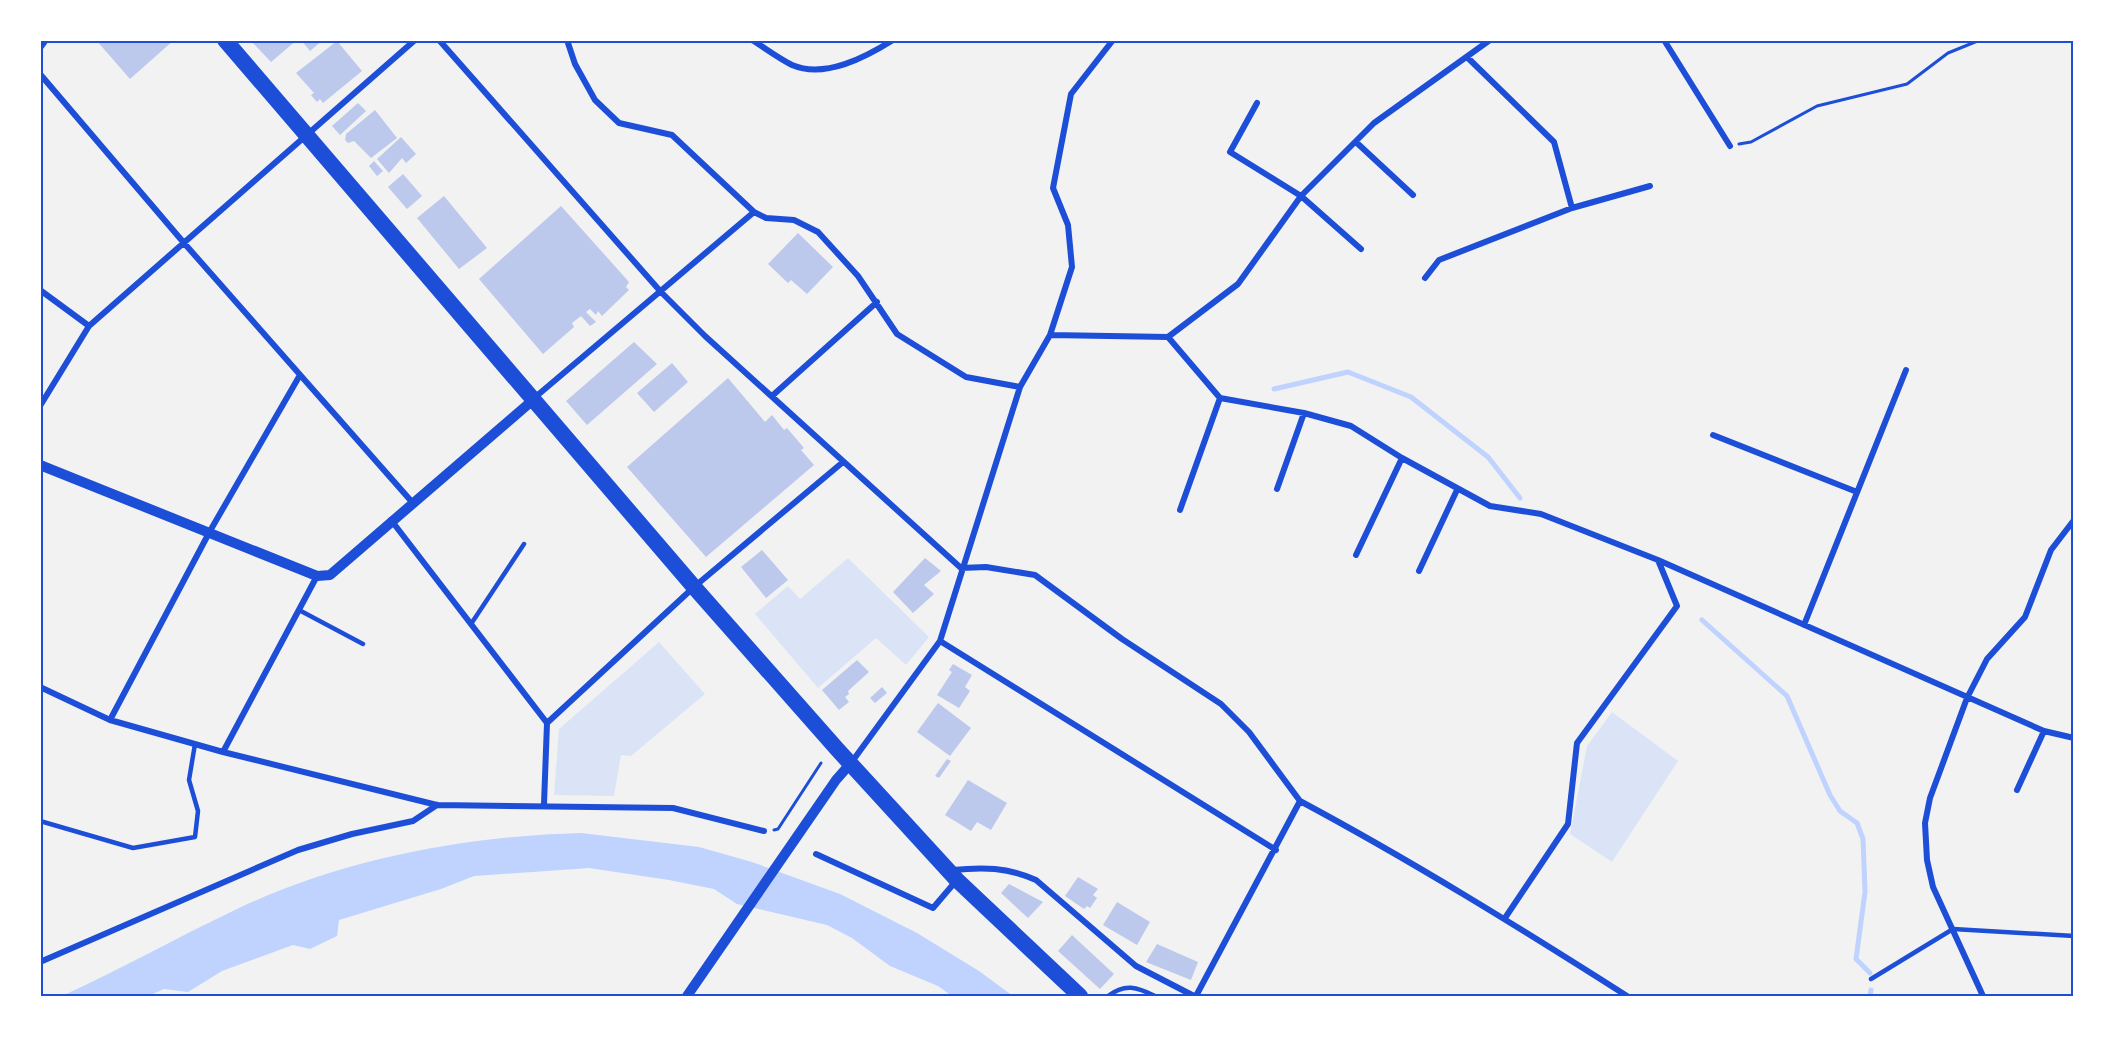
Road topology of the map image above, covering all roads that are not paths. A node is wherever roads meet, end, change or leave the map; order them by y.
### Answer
1 (46, 40) edge
2 (225, 40) edge
3 (415, 40) edge
4 (439, 40) edge
5 (567, 40) edge
6 (752, 40) edge
7 (893, 40) edge
8 (1113, 40) edge
9 (1490, 40) edge
10 (1664, 40) edge
11 (40, 48) edge
12 (1468, 58) junction
13 (40, 74) edge
14 (1257, 103) dead end
15 (307, 134) junction
16 (1357, 143) junction
17 (1730, 146) road end
18 (1650, 186) dead end
19 (1413, 195) dead end
20 (1301, 196) junction
21 (1572, 208) junction
22 (754, 212) junction
23 (184, 243) junction
24 (1360, 249) dead end
25 (1425, 278) dead end
26 (40, 290) edge
27 (661, 292) junction
28 (877, 302) junction
29 (89, 326) junction
30 (1050, 335) junction
31 (1168, 337) junction
32 (1906, 370) dead end
33 (300, 375) junction
34 (1020, 387) junction
35 (772, 396) junction
36 (1220, 398) junction
37 (533, 400) junction
38 (40, 406) edge
39 (1304, 413) junction
40 (1713, 435) dead end
41 (1402, 458) junction
42 (843, 462) junction
43 (40, 465) edge
44 (1277, 489) dead end
45 (1457, 490) junction
46 (1857, 492) junction
47 (412, 502) junction
48 (1180, 510) dead end
49 (391, 520) junction
50 (2073, 520) edge
51 (210, 531) junction
52 (524, 544) dead end
53 (1356, 555) dead end
54 (1658, 560) junction
55 (961, 568) junction
56 (1419, 572) dead end
57 (317, 576) junction
58 (694, 587) junction
59 (299, 610) junction
60 (471, 624) junction
61 (1804, 625) junction
62 (940, 642) junction
63 (363, 644) dead end
64 (40, 687) edge
65 (1967, 698) junction
66 (110, 720) junction
67 (547, 723) junction
68 (2044, 731) junction
69 (2073, 738) edge
70 (195, 744) junction
71 (223, 752) junction
72 (851, 763) junction
73 (2017, 790) dead end
74 (1300, 801) junction
75 (544, 804) junction
76 (437, 805) junction
77 (40, 820) edge
78 (764, 831) road end
79 (1276, 850) junction
80 (816, 854) dead end
81 (953, 875) junction
82 (1505, 918) junction
83 (1953, 929) junction
84 (2073, 936) edge
85 (40, 962) edge
86 (1871, 978) dead end
87 (687, 996) edge
88 (1080, 996) edge
89 (1108, 996) edge
90 (1155, 996) edge
91 (1195, 996) edge
92 (1627, 996) edge
93 (1983, 996) edge

1 - 11 street
2 - 15 highway
3 - 15 street
4 - 27 street
5 - 22 street
6 - 7 street
8 - 30 street
9 - 12 street
10 - 17 street
12 - 16 street
12 - 21 street
13 - 23 street
14 - 20 street
15 - 23 street
15 - 37 highway
16 - 19 street
16 - 20 street
18 - 21 street
20 - 24 street
20 - 31 street
21 - 25 street
22 - 27 street
22 - 28 street
23 - 29 street
23 - 33 street
26 - 29 street
27 - 35 street
27 - 37 street
28 - 34 street
28 - 35 street
29 - 38 street
30 - 31 street
30 - 34 street
31 - 36 street
32 - 46 street
33 - 47 street
33 - 51 street
34 - 55 street
35 - 42 street
36 - 39 street
36 - 48 street
37 - 47 street
37 - 58 highway
39 - 41 street
39 - 44 street
40 - 46 street
41 - 45 street
41 - 53 street
42 - 55 street
42 - 58 street
43 - 51 street
45 - 54 street
45 - 56 street
46 - 61 street
47 - 49 street
49 - 57 street
49 - 60 street
50 - 65 street
51 - 57 street
51 - 66 street
52 - 60 lane
54 - 61 street
54 - 82 street
55 - 62 street
55 - 74 street
57 - 59 street
58 - 67 street
58 - 72 highway
59 - 63 lane
59 - 71 street
60 - 67 street
61 - 65 street
62 - 72 street
62 - 79 street
64 - 66 street
65 - 68 street
65 - 83 street
66 - 70 street
67 - 75 street
68 - 69 street
68 - 73 street
70 - 71 street
70 - 77 lane
71 - 76 street
72 - 81 highway
72 - 87 street
74 - 79 street
74 - 82 street
75 - 76 street
75 - 78 street
76 - 85 street
79 - 91 street
80 - 81 street
81 - 88 highway
81 - 91 street
82 - 92 street
83 - 84 lane
83 - 86 lane
83 - 93 street
89 - 90 lane

